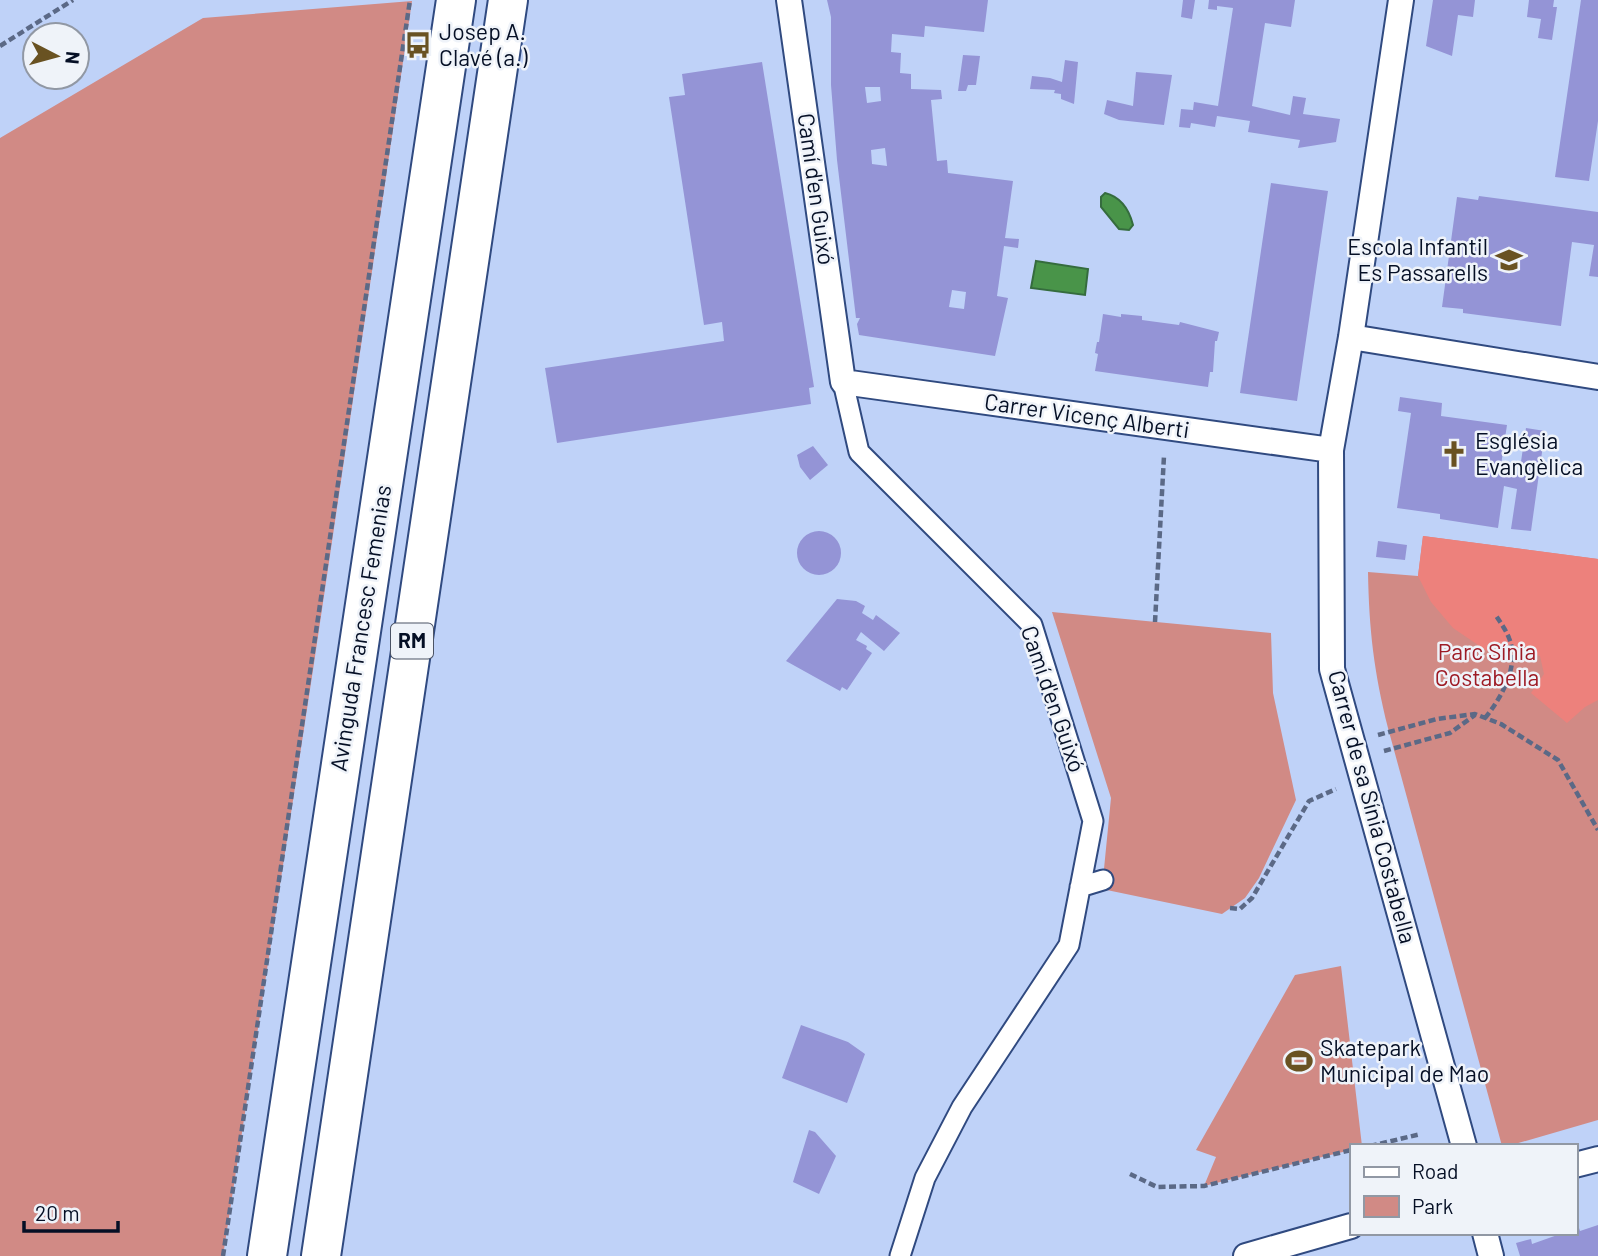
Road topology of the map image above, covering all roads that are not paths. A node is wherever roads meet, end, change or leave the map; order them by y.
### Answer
1 (456, 0) edge
2 (508, 0) edge
3 (789, 0) edge
4 (1401, 0) edge
5 (1351, 337) junction
6 (1598, 376) edge
7 (843, 382) junction
8 (1331, 450) junction
9 (1103, 880) dead end
10 (1080, 887) junction
11 (1463, 1144) edge
12 (1598, 1159) edge
13 (1577, 1164) edge
14 (1350, 1226) edge
15 (1486, 1235) edge
16 (267, 1256) edge
17 (321, 1256) edge
18 (900, 1256) edge
19 (1246, 1256) edge
20 (1491, 1256) edge

1 - 16 main road, Avinguda Francesc Femenias / RM
2 - 17 main road, RM
3 - 7 street, Camí d'en Guixó
4 - 5 street, Carrer de sa Sínia Costabella
5 - 6 street
5 - 8 street, Carrer de sa Sínia Costabella
7 - 8 street, Carrer Vicenç Alberti
7 - 10 street, Camí d'en Guixó
8 - 11 street, Carrer de sa Sínia Costabella
9 - 10 street
10 - 18 street, Camí d'en Guixó
12 - 13 street
14 - 19 street
15 - 20 street

